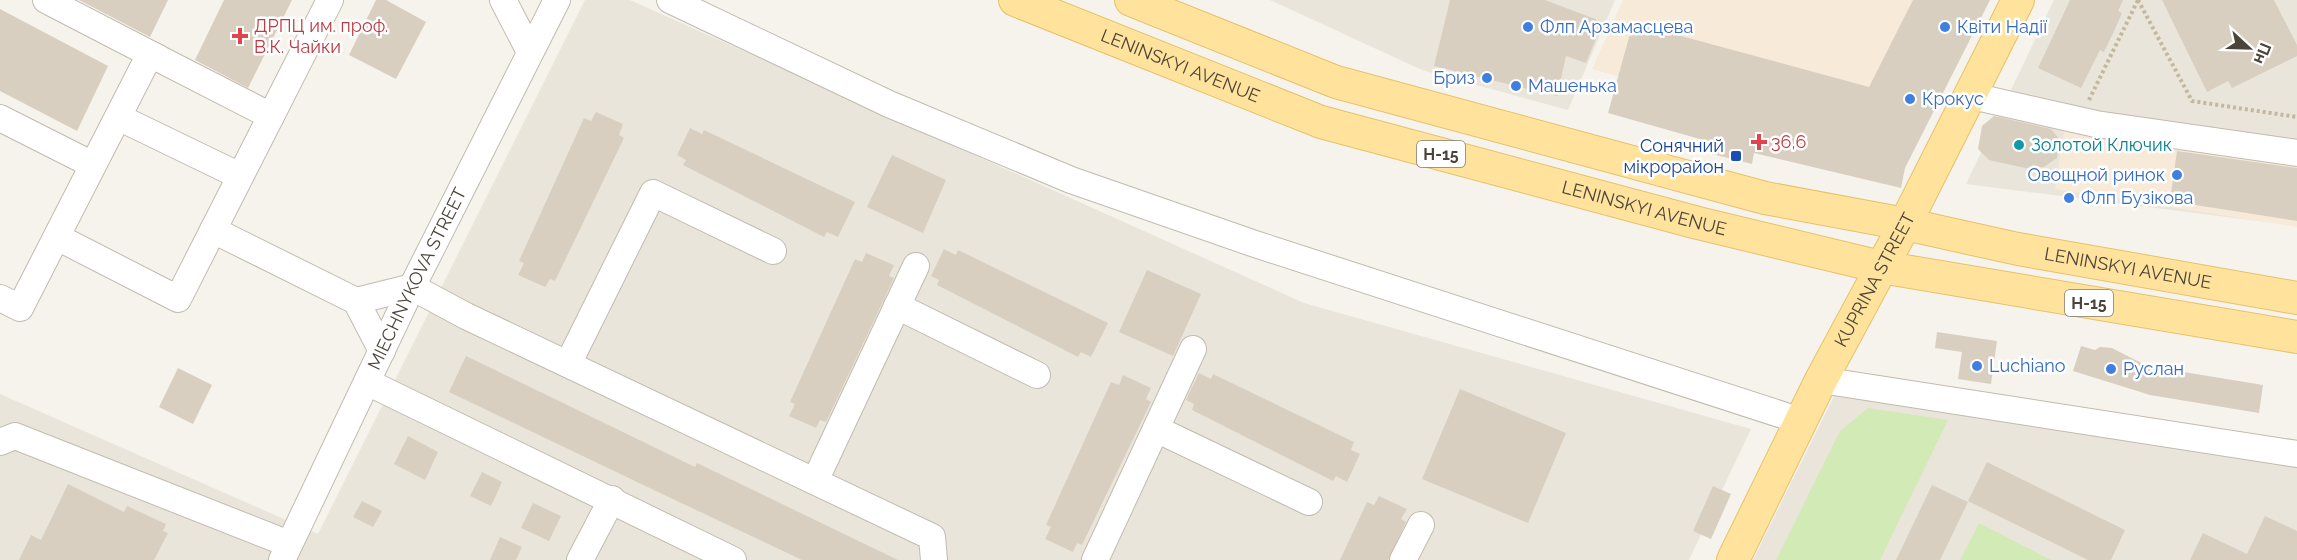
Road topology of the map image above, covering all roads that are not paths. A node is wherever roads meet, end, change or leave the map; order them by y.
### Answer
1 (46, 0) edge
2 (330, 0) edge
3 (503, 0) edge
4 (557, 0) edge
5 (670, 0) edge
6 (1015, 0) edge
7 (1131, 0) edge
8 (2018, 0) edge
9 (530, 52) junction
10 (158, 58) junction
11 (1972, 96) junction
12 (271, 116) junction
13 (118, 117) junction
14 (0, 118) edge
15 (2297, 153) edge
16 (93, 165) junction
17 (240, 176) junction
18 (1905, 224) junction
19 (213, 230) junction
20 (57, 237) junction
21 (773, 251) dead end
22 (916, 266) dead end
23 (1881, 267) junction
24 (412, 287) junction
25 (0, 298) edge
26 (2297, 298) edge
27 (356, 301) junction
28 (897, 306) junction
29 (2297, 337) edge
30 (1193, 349) dead end
31 (382, 351) junction
32 (568, 364) junction
33 (1037, 375) dead end
34 (1821, 380) junction
35 (367, 382) junction
36 (1801, 421) junction
37 (1156, 429) junction
38 (0, 442) edge
39 (2297, 454) edge
40 (815, 481) junction
41 (612, 500) junction
42 (1309, 502) dead end
43 (1421, 525) dead end
44 (286, 552) edge
45 (580, 560) edge
46 (733, 560) edge
47 (934, 560) edge
48 (1095, 560) edge
49 (1404, 560) edge
50 (1732, 560) edge

1 - 10 street
2 - 12 street
3 - 9 street
4 - 9 street, MIECHNYKOVA STREET
5 - 36 street
6 - 23 main road, LENINSKYI AVENUE / Н-15
7 - 18 main road, LENINSKYI AVENUE / Н-15
8 - 11 main road, KUPRINA STREET
9 - 24 street, MIECHNYKOVA STREET
10 - 12 street
10 - 13 street
11 - 15 street
11 - 18 main road, KUPRINA STREET
12 - 17 street
13 - 16 street
13 - 17 street
14 - 16 street
16 - 20 street
17 - 19 street
18 - 23 main road, KUPRINA STREET
18 - 26 main road, LENINSKYI AVENUE / Н-15
19 - 20 street
19 - 27 street
20 - 25 street
21 - 32 street
22 - 28 street
23 - 29 main road, LENINSKYI AVENUE / Н-15
23 - 34 main road, KUPRINA STREET
24 - 27 street
24 - 31 street, MIECHNYKOVA STREET
24 - 32 street
27 - 31 street
28 - 33 street
28 - 40 street
30 - 37 street
31 - 35 street, MIECHNYKOVA STREET
32 - 40 street
34 - 36 main road, KUPRINA STREET
34 - 39 street
35 - 41 street
35 - 44 street, MIECHNYKOVA STREET
36 - 50 main road, KUPRINA STREET
37 - 42 street
37 - 48 street
38 - 44 street
40 - 47 street
41 - 45 street
41 - 46 street
43 - 49 street

